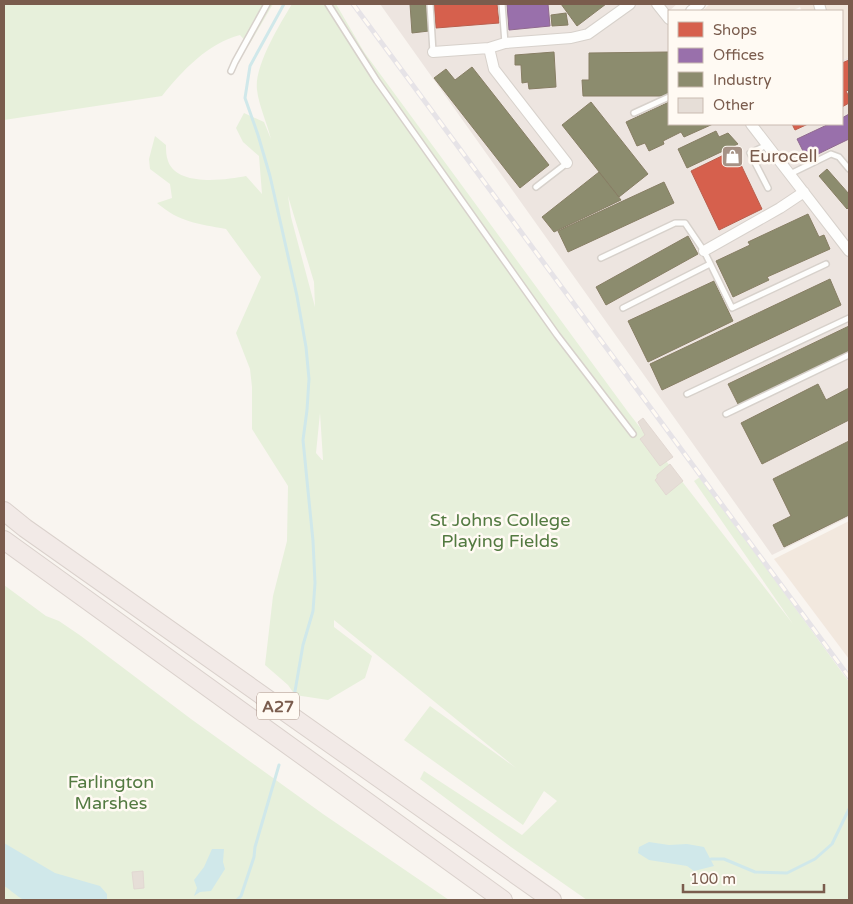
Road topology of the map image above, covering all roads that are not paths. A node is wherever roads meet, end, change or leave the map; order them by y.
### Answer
1 (267, 4) edge
2 (328, 4) edge
3 (430, 4) edge
4 (502, 4) edge
5 (657, 4) edge
6 (627, 5) edge
7 (668, 18) edge
8 (505, 43) junction
9 (489, 48) junction
10 (433, 52) joint
11 (231, 71) dead end
12 (668, 97) edge
13 (634, 113) dead end
14 (752, 125) edge
15 (768, 145) junction
16 (567, 163) joint
17 (849, 169) edge
18 (790, 174) junction
19 (536, 187) dead end
20 (768, 188) dead end
21 (804, 192) junction
22 (848, 244) edge
23 (704, 251) junction
24 (601, 258) dead end
25 (710, 264) junction
26 (826, 264) dead end
27 (623, 308) dead end
28 (849, 318) edge
29 (849, 355) edge
30 (687, 394) dead end
31 (726, 414) dead end
32 (633, 434) dead end
33 (4, 511) edge
34 (4, 540) edge
35 (504, 900) edge
36 (552, 900) edge

1 - 11 lane
2 - 32 lane
3 - 10 lane
4 - 8 lane
5 - 7 street
6 - 8 street
8 - 9 street
9 - 10 street
9 - 16 street
12 - 13 lane
14 - 15 street
15 - 18 street
15 - 20 lane
16 - 19 lane
17 - 18 lane
18 - 21 street
21 - 22 street
21 - 23 street
23 - 24 lane
23 - 25 lane
25 - 26 lane
25 - 27 lane
28 - 30 lane
29 - 31 lane
33 - 36 highway, A27
34 - 35 highway, A27

